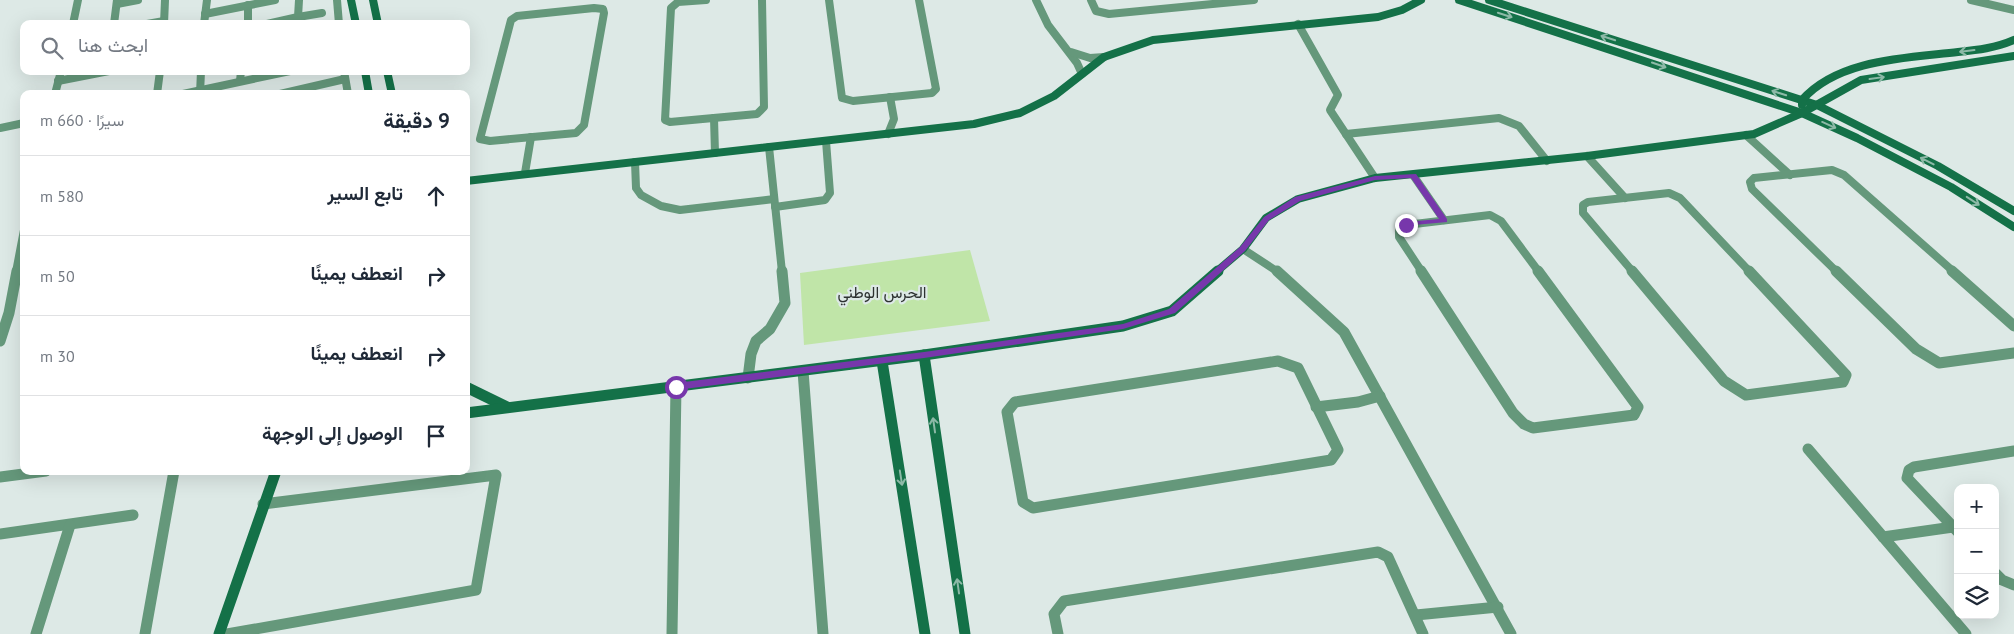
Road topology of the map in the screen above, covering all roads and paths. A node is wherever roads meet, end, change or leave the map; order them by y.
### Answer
1 (78, 0) edge
2 (138, 0) edge
3 (165, 0) edge
4 (207, 0) edge
5 (275, 0) edge
6 (299, 0) edge
7 (337, 0) edge
8 (351, 0) edge
9 (373, 0) edge
10 (706, 0) edge
11 (762, 0) edge
12 (829, 0) edge
13 (919, 0) edge
14 (1036, 0) edge
15 (1091, 0) edge
16 (1254, 0) edge
17 (1421, 0) edge
18 (1459, 0) edge
19 (1489, 0) edge
20 (1971, 0) edge
21 (117, 2) edge
22 (1510, 3) edge
23 (248, 5) junction
24 (2014, 10) edge
25 (322, 13) dead end
26 (205, 14) junction
27 (298, 18) junction
28 (74, 20) edge
29 (115, 20) edge
30 (164, 20) edge
31 (204, 20) edge
32 (248, 20) edge
33 (288, 20) edge
34 (339, 20) edge
35 (355, 20) edge
36 (377, 20) edge
37 (1298, 24) junction
38 (2014, 40) edge
39 (1064, 48) junction
40 (2014, 56) edge
41 (1104, 57) junction
42 (1082, 74) junction
43 (60, 75) edge
44 (88, 75) edge
45 (159, 75) edge
46 (201, 75) edge
47 (241, 75) edge
48 (272, 75) edge
49 (345, 75) edge
50 (366, 75) edge
51 (388, 75) edge
52 (58, 81) junction
53 (240, 82) junction
54 (56, 90) edge
55 (158, 90) edge
56 (200, 90) edge
57 (208, 90) edge
58 (305, 90) edge
59 (347, 90) edge
60 (368, 90) edge
61 (391, 90) edge
62 (890, 97) junction
63 (1802, 100) junction
64 (1817, 106) junction
65 (1802, 113) junction
66 (714, 118) junction
67 (20, 124) edge
68 (0, 128) edge
69 (888, 134) junction
70 (1346, 134) junction
71 (1746, 135) junction
72 (531, 137) junction
73 (826, 141) junction
74 (770, 147) junction
75 (715, 153) junction
76 (1587, 156) junction
77 (1546, 161) junction
78 (635, 162) junction
79 (525, 173) junction
80 (1790, 174) junction
81 (1413, 175) junction
82 (1375, 178) junction
83 (470, 180) edge
84 (1625, 198) junction
85 (775, 203) junction
86 (2014, 212) edge
87 (1444, 220) junction
88 (2014, 227) edge
89 (1243, 249) junction
90 (20, 252) edge
91 (2014, 326) edge
92 (0, 341) edge
93 (2014, 353) edge
94 (924, 355) junction
95 (882, 361) junction
96 (804, 371) junction
97 (748, 378) junction
98 (676, 387) junction
99 (470, 390) edge
100 (1380, 396) junction
101 (1316, 407) junction
102 (508, 408) junction
103 (470, 413) edge
104 (1808, 449) dead end
105 (2014, 451) edge
106 (20, 474) edge
107 (173, 475) edge
108 (274, 475) edge
109 (0, 477) edge
110 (263, 504) junction
111 (134, 515) dead end
112 (70, 524) junction
113 (1954, 529) edge
114 (1954, 530) edge
115 (0, 534) edge
116 (1883, 537) junction
117 (1996, 574) edge
118 (2014, 585) edge
119 (1498, 607) junction
120 (1416, 615) junction
121 (36, 634) edge
122 (145, 634) edge
123 (220, 634) edge
124 (227, 634) edge
125 (672, 634) edge
126 (824, 634) edge
127 (925, 634) edge
128 (965, 634) edge
129 (1058, 634) edge
130 (1423, 634) edge
131 (1512, 634) edge
132 (1966, 634) edge

1 - 28 street
2 - 21 street
3 - 30 street
4 - 26 street
5 - 23 street
6 - 27 street
7 - 34 street
8 - 35 street
9 - 36 street
10 - 66 street
11 - 66 street
12 - 62 street
13 - 62 street
14 - 39 street
15 - 16 street
17 - 37 street
18 -> 65 street
19 - 22 street
20 - 24 street
21 - 29 street
63 -> 22 street
23 - 26 street
23 - 32 street
25 - 27 street
26 - 31 street
27 - 33 street
37 - 41 street
37 - 70 street
38 -> 63 street
39 - 41 street
39 - 42 street
64 -> 40 street
41 - 42 street
42 - 69 street
43 - 52 street
44 - 52 street
45 - 55 street
46 - 56 street
47 - 53 street
48 - 53 street
49 - 58 street
49 - 59 street
50 - 60 street
51 - 61 street
52 - 54 street
53 - 57 street
62 - 69 street
63 - 64 street
63 - 65 street
64 - 65 street
86 -> 64 street
65 - 71 street
65 -> 88 street
66 - 75 street
67 - 68 street
69 - 73 street
70 - 77 street
70 - 82 street
71 - 76 street
71 - 80 street
72 - 72 street
72 - 79 street
73 - 74 street
73 - 85 street
74 - 75 street
74 - 85 street
75 - 78 street
76 - 77 street
76 - 84 street
77 - 81 street
78 - 79 street
78 - 85 street
79 - 83 street
80 - 91 street
80 - 93 street
81 - 82 street
81 - 87 street
82 - 89 street
84 - 84 street
85 - 97 street
87 - 87 street
89 - 94 street
89 - 100 street
90 - 92 street
94 - 95 street
128 -> 94 street
95 - 96 street
95 -> 127 street
96 - 97 street
96 - 126 street
97 - 98 street
98 - 102 street
98 - 125 street
99 - 102 street
100 - 101 street
100 - 119 street
101 - 101 street
102 - 103 street
104 - 116 street
105 - 113 street
106 - 109 street
107 - 122 street
108 - 110 street
110 - 123 street
110 - 124 street
111 - 112 street
112 - 115 street
112 - 121 street
114 - 116 street
116 - 132 street
117 - 118 street
119 - 120 street
119 - 131 street
120 - 129 street
120 - 130 street

